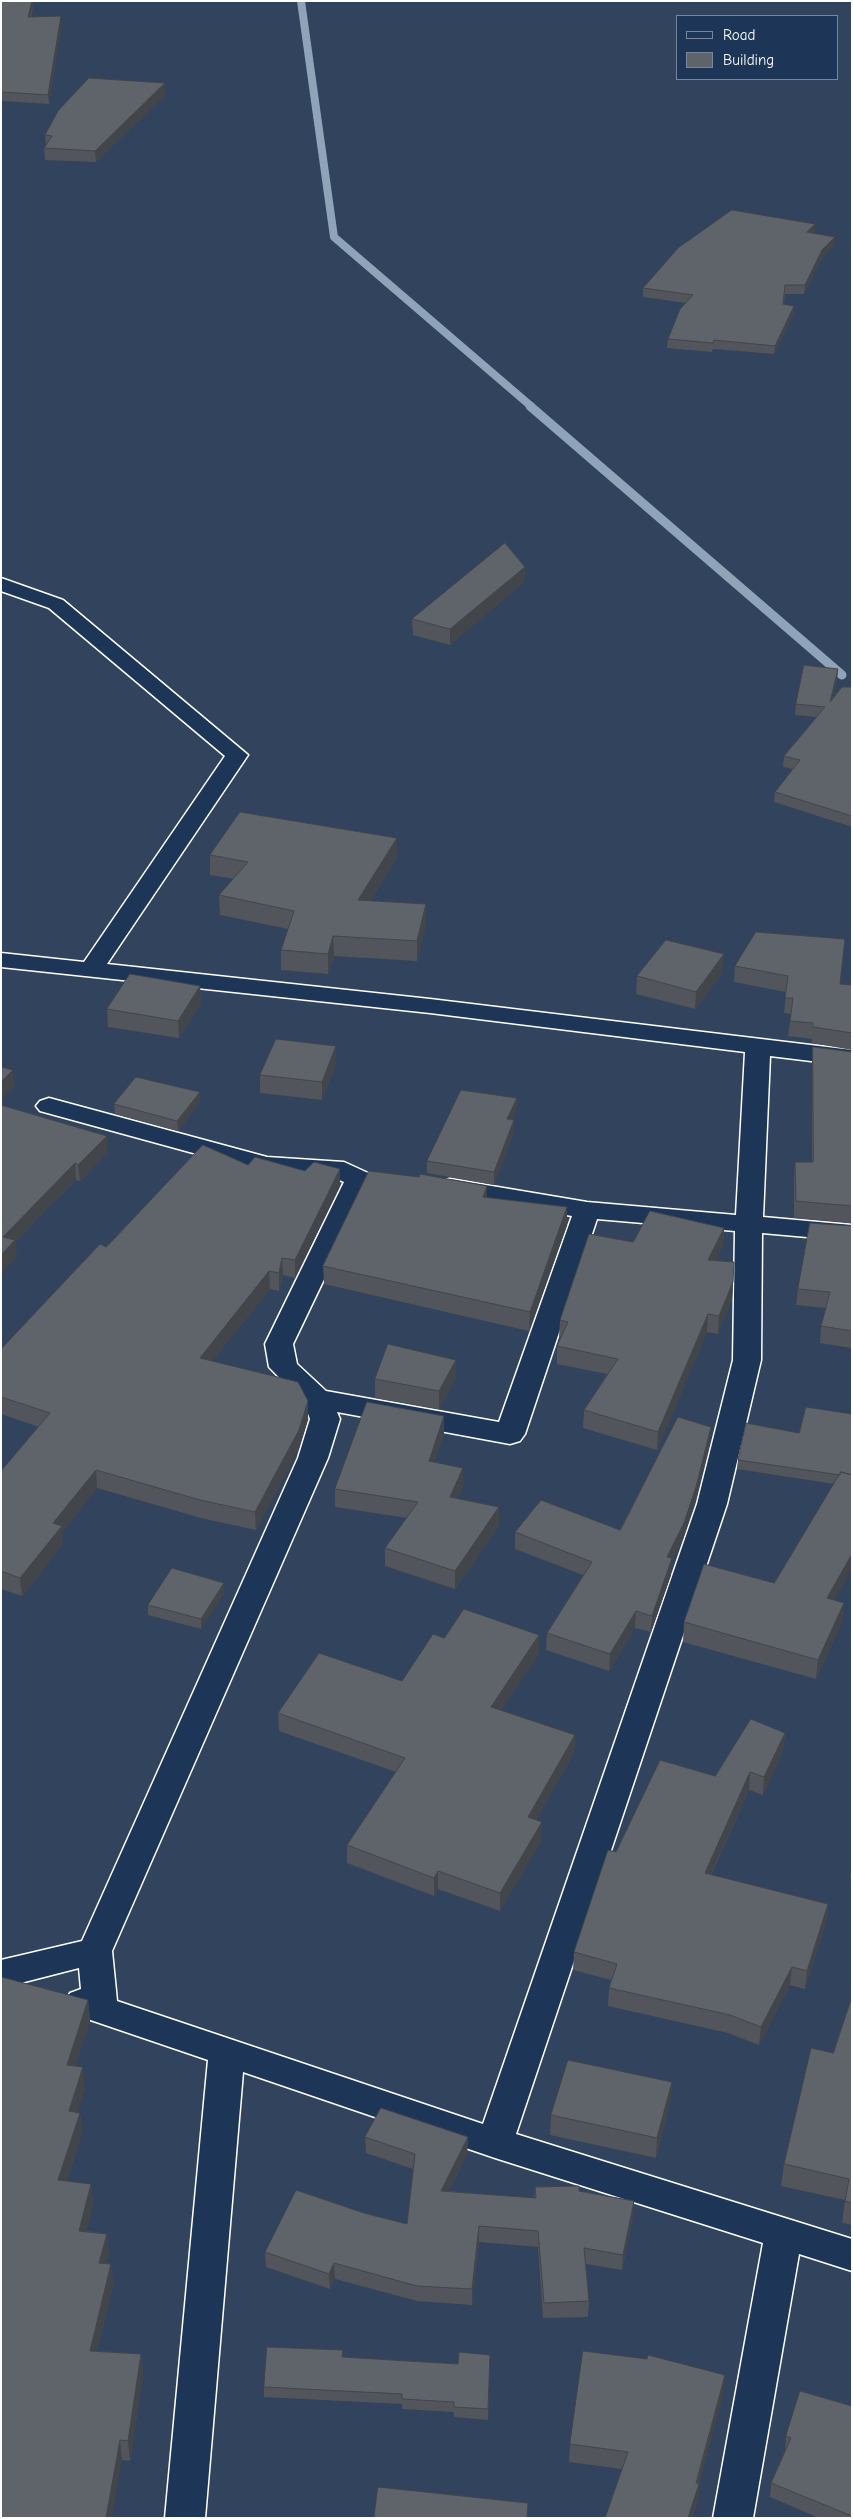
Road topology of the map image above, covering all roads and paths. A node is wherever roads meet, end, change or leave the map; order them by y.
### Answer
1 (1, 584) edge
2 (1, 960) edge
3 (90, 971) junction
4 (758, 1048) junction
5 (852, 1058) edge
6 (48, 1106) dead end
7 (335, 1168) junction
8 (383, 1176) edge
9 (422, 1182) edge
10 (587, 1210) junction
11 (750, 1224) junction
12 (852, 1234) edge
13 (318, 1399) junction
14 (95, 1951) junction
15 (1, 1974) edge
16 (1, 1981) edge
17 (100, 2008) junction
18 (227, 2051) junction
19 (495, 2143) junction
20 (783, 2235) junction
21 (852, 2256) edge
22 (185, 2518) edge
23 (733, 2518) edge

1 - 3 street
2 - 3 street
3 - 4 street
4 - 5 street
4 - 11 street
6 - 7 street
7 - 8 street
7 - 13 street
9 - 10 street
10 - 11 street
10 - 13 street
11 - 12 street
11 - 19 street
13 - 14 street
14 - 15 street
14 - 17 street
16 - 17 street
17 - 18 street
18 - 19 street
18 - 22 street
19 - 20 street
20 - 21 street
20 - 23 street

